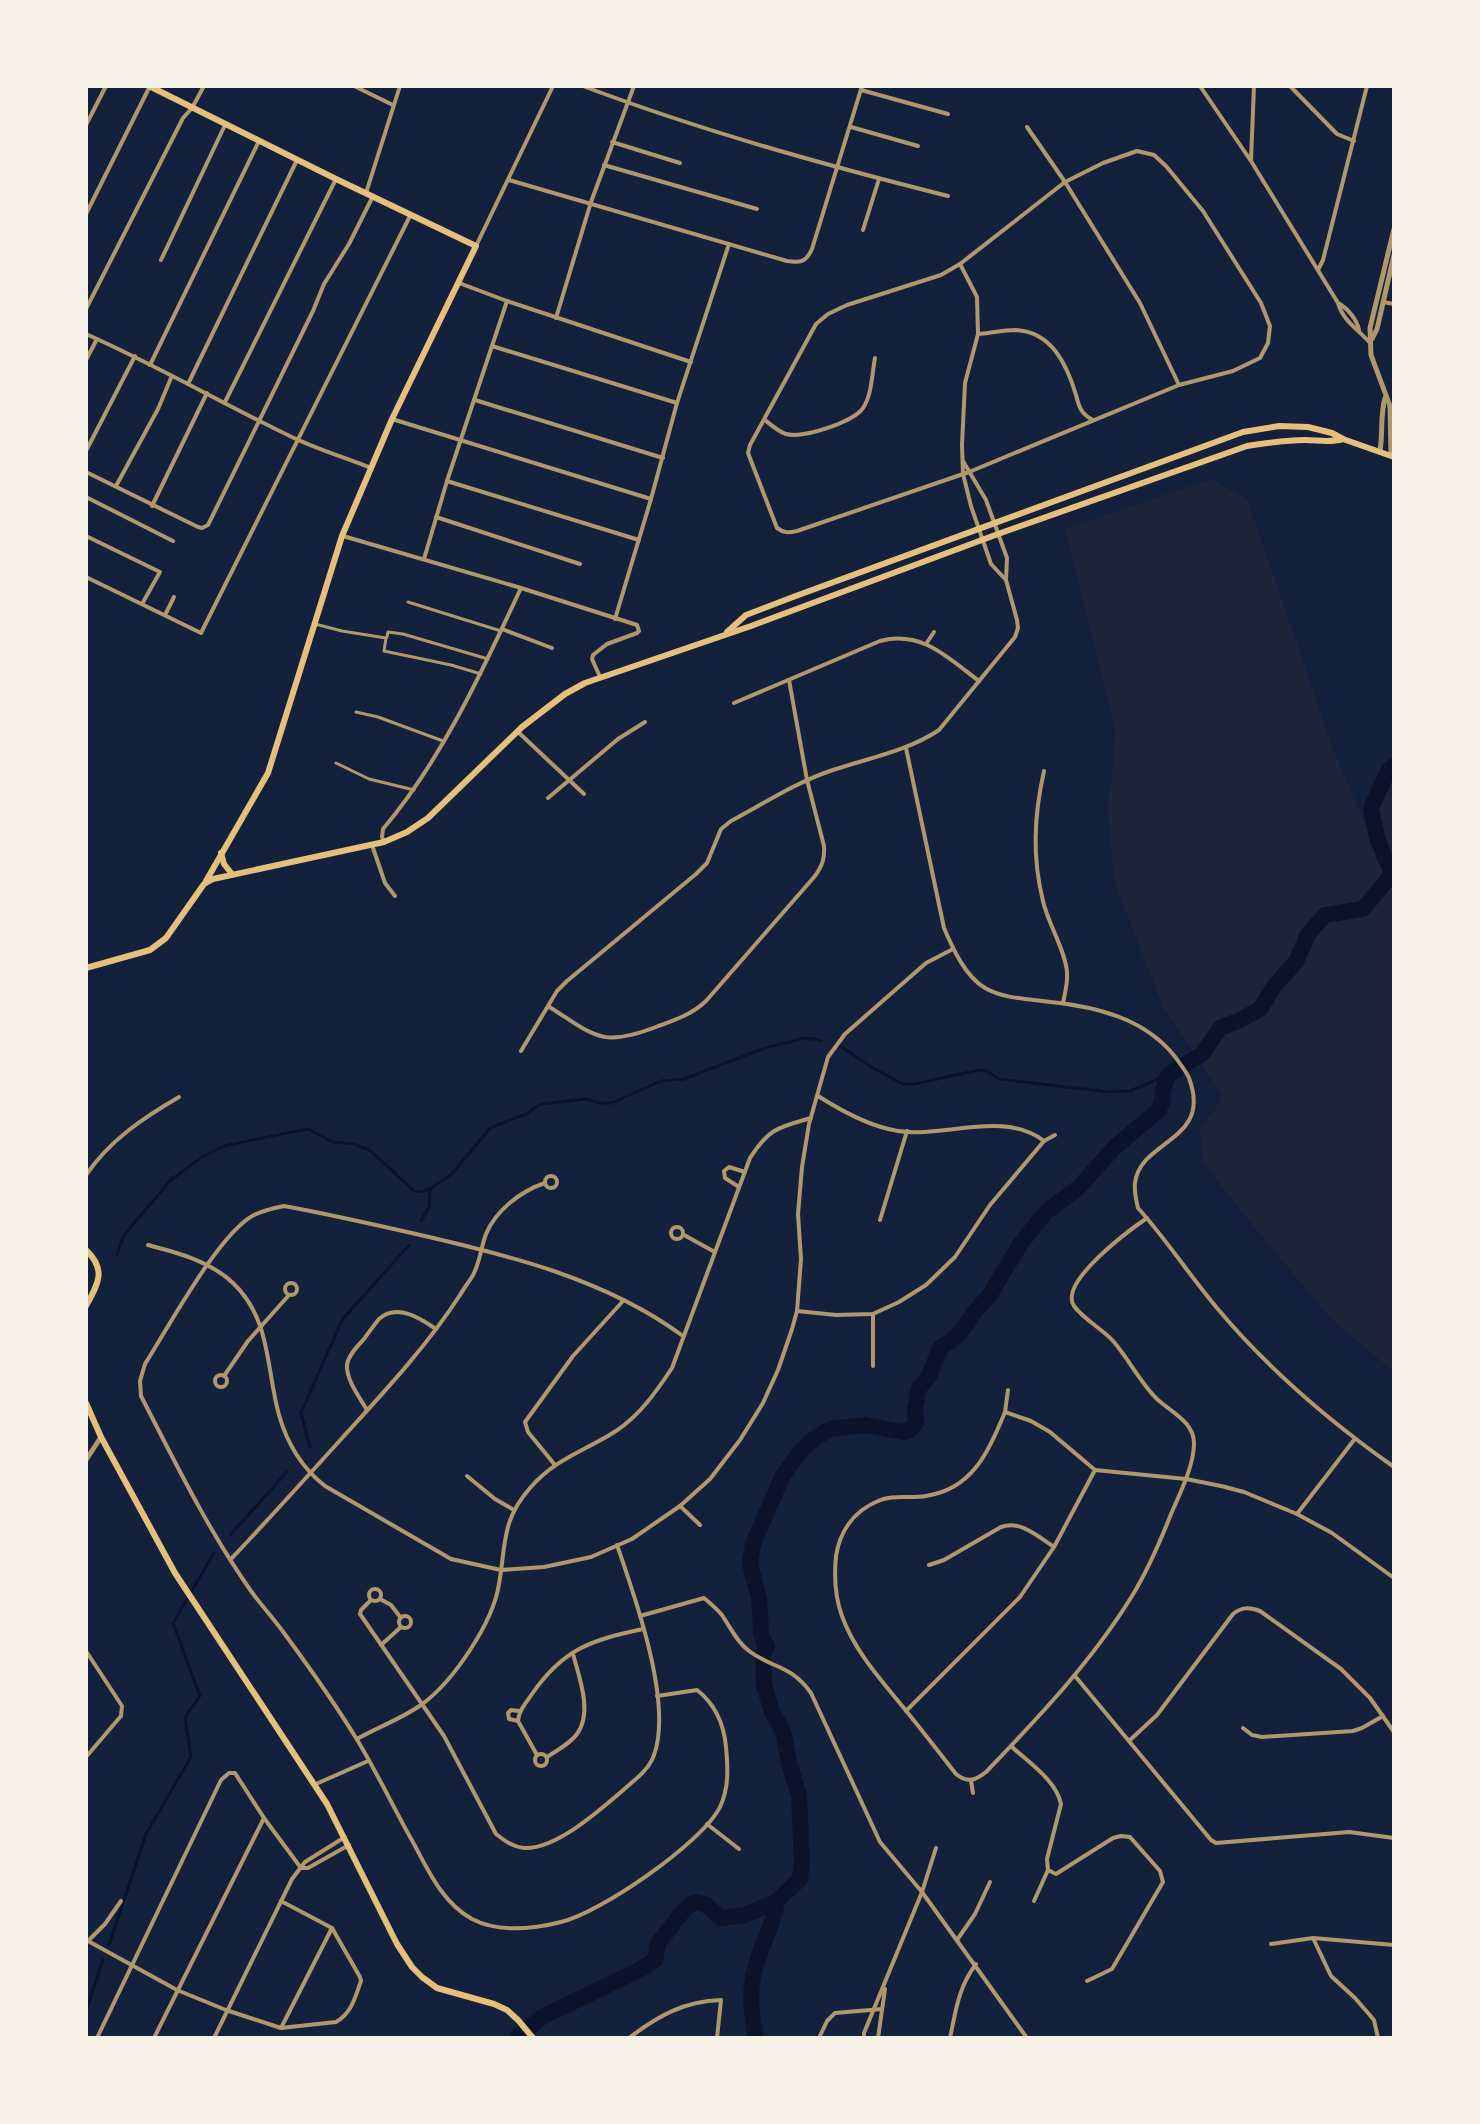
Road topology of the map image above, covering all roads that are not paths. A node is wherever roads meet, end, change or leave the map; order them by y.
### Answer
1 (106, 86) edge
2 (150, 86) edge
3 (204, 86) edge
4 (354, 86) edge
5 (400, 86) edge
6 (553, 86) edge
7 (583, 86) edge
8 (634, 86) edge
9 (1200, 86) edge
10 (1254, 86) edge
11 (1290, 86) edge
12 (1367, 86) edge
13 (862, 88) edge
14 (627, 103) junction
15 (393, 105) junction
16 (192, 108) junction
17 (948, 114) dead end
18 (86, 125) edge
19 (225, 125) junction
20 (851, 127) junction
21 (1027, 127) dead end
22 (259, 141) junction
23 (1354, 141) junction
24 (612, 142) junction
25 (918, 146) dead end
26 (297, 160) junction
27 (1251, 161) junction
28 (680, 163) dead end
29 (604, 165) junction
30 (837, 168) junction
31 (879, 178) junction
32 (336, 179) junction
33 (509, 180) junction
34 (1065, 182) junction
35 (370, 195) junction
36 (948, 196) dead end
37 (591, 202) junction
38 (757, 209) dead end
39 (86, 214) edge
40 (411, 214) junction
41 (1394, 229) edge
42 (863, 230) dead end
43 (729, 244) junction
44 (476, 246) junction
45 (1394, 255) edge
46 (161, 260) dead end
47 (960, 264) junction
48 (1318, 270) junction
49 (459, 283) junction
50 (507, 301) junction
51 (1383, 302) junction
52 (1394, 304) edge
53 (86, 309) edge
54 (556, 318) junction
55 (86, 334) edge
56 (978, 334) junction
57 (97, 339) junction
58 (1370, 344) junction
59 (492, 346) junction
60 (135, 356) junction
61 (875, 358) dead end
62 (86, 360) edge
63 (691, 362) junction
64 (150, 365) junction
65 (172, 377) junction
66 (188, 384) junction
67 (1179, 385) junction
68 (207, 393) junction
69 (1386, 397) junction
70 (475, 400) junction
71 (224, 403) junction
72 (677, 403) junction
73 (392, 419) junction
74 (259, 420) junction
75 (765, 420) junction
76 (1093, 420) junction
77 (1263, 428) junction
78 (1343, 439) junction
79 (299, 441) junction
80 (461, 441) junction
81 (1265, 443) junction
82 (86, 451) edge
83 (1380, 451) junction
84 (1392, 457) edge
85 (663, 458) junction
86 (371, 468) junction
87 (86, 472) edge
88 (966, 473) junction
89 (447, 481) junction
90 (116, 486) junction
91 (86, 497) edge
92 (651, 499) junction
93 (152, 506) junction
94 (436, 517) junction
95 (994, 522) junction
96 (979, 528) junction
97 (998, 534) junction
98 (86, 536) edge
99 (342, 536) junction
100 (639, 540) junction
101 (983, 540) junction
102 (173, 541) dead end
103 (424, 559) junction
104 (580, 564) dead end
105 (86, 577) edge
106 (1006, 580) junction
107 (521, 588) junction
108 (174, 597) dead end
109 (408, 602) dead end
110 (142, 604) junction
111 (165, 615) junction
112 (615, 619) junction
113 (315, 624) junction
114 (501, 630) junction
115 (934, 632) dead end
116 (725, 633) junction
117 (386, 638) junction
118 (926, 644) junction
119 (552, 648) dead end
120 (488, 659) junction
121 (481, 674) junction
122 (600, 677) junction
123 (789, 680) junction
124 (979, 681) junction
125 (734, 703) dead end
126 (356, 712) dead end
127 (645, 722) dead end
128 (517, 731) junction
129 (443, 741) junction
130 (906, 748) junction
131 (336, 763) dead end
132 (1044, 771) dead end
133 (570, 780) junction
134 (807, 780) junction
135 (414, 790) junction
136 (584, 794) dead end
137 (548, 798) dead end
138 (384, 842) junction
139 (372, 845) junction
140 (221, 853) junction
141 (232, 874) junction
142 (204, 884) junction
143 (395, 896) dead end
144 (953, 949) junction
145 (86, 968) edge
146 (1063, 1003) junction
147 (548, 1006) junction
148 (521, 1051) dead end
149 (818, 1096) junction
150 (179, 1097) dead end
151 (811, 1118) junction
152 (907, 1131) junction
153 (1055, 1135) dead end
154 (1044, 1141) junction
155 (745, 1172) junction
156 (86, 1175) edge
157 (545, 1183) dead end
158 (739, 1187) junction
159 (1147, 1218) junction
160 (880, 1220) dead end
161 (684, 1235) dead end
162 (148, 1245) dead end
163 (482, 1249) junction
164 (86, 1250) edge
165 (714, 1252) junction
166 (208, 1265) junction
167 (289, 1295) dead end
168 (623, 1301) junction
169 (86, 1306) edge
170 (797, 1311) junction
171 (873, 1314) junction
172 (262, 1327) junction
173 (436, 1329) junction
174 (683, 1336) junction
175 (873, 1366) dead end
176 (224, 1376) dead end
177 (1008, 1390) dead end
178 (86, 1403) edge
179 (367, 1410) junction
180 (1005, 1412) junction
181 (101, 1437) junction
182 (1354, 1439) junction
183 (86, 1460) edge
184 (555, 1465) junction
185 (1394, 1467) edge
186 (1095, 1470) junction
187 (310, 1475) junction
188 (467, 1476) dead end
189 (1186, 1479) junction
190 (680, 1506) junction
191 (514, 1510) junction
192 (1297, 1514) junction
193 (700, 1525) dead end
194 (617, 1545) junction
195 (1054, 1547) junction
196 (231, 1559) junction
197 (929, 1565) dead end
198 (501, 1570) junction
199 (1394, 1578) edge
200 (380, 1599) junction
201 (371, 1600) junction
202 (640, 1616) junction
203 (401, 1618) junction
204 (401, 1627) junction
205 (644, 1628) junction
206 (381, 1645) junction
207 (86, 1651) edge
208 (573, 1653) junction
209 (1075, 1676) junction
210 (657, 1696) junction
211 (422, 1704) junction
212 (519, 1711) junction
213 (906, 1711) junction
214 (1383, 1716) junction
215 (518, 1721) junction
216 (1243, 1728) dead end
217 (1394, 1732) edge
218 (357, 1739) junction
219 (1130, 1740) junction
220 (1011, 1746) junction
221 (537, 1755) junction
222 (86, 1757) edge
223 (547, 1757) junction
224 (368, 1761) junction
225 (971, 1781) junction
226 (315, 1785) junction
227 (973, 1793) dead end
228 (264, 1818) junction
229 (707, 1824) junction
230 (345, 1837) junction
231 (1394, 1838) edge
232 (349, 1845) junction
233 (936, 1848) dead end
234 (739, 1849) dead end
235 (301, 1868) junction
236 (1048, 1870) junction
237 (990, 1882) dead end
238 (922, 1892) junction
239 (121, 1901) dead end
240 (281, 1901) junction
241 (1034, 1901) dead end
242 (332, 1928) junction
243 (1313, 1938) junction
244 (957, 1940) junction
245 (87, 1942) edge
246 (1271, 1944) dead end
247 (1394, 1945) edge
248 (132, 1963) junction
249 (976, 1964) junction
250 (886, 1979) junction
251 (1087, 1981) dead end
252 (177, 1990) junction
253 (874, 2008) junction
254 (882, 2009) junction
255 (226, 2010) junction
256 (281, 2028) junction
257 (97, 2038) edge
258 (154, 2038) edge
259 (214, 2038) edge
260 (533, 2038) edge
261 (629, 2038) edge
262 (717, 2038) edge
263 (819, 2038) edge
264 (864, 2038) edge
265 (878, 2038) edge
266 (950, 2038) edge
267 (1027, 2038) edge
268 (1378, 2038) edge

1 - 18 street
2 - 16 main road
2 - 39 street
3 - 16 street
4 - 15 street
5 - 15 street
6 - 33 street
7 - 14 street
8 - 14 street
9 - 27 street
10 - 27 street
11 - 23 street
12 - 23 street
13 - 17 street
13 - 20 street
14 - 24 street
14 - 30 street
15 - 35 street
16 - 19 main road
16 - 53 street
19 - 22 main road
19 - 46 street
20 - 25 street
20 - 30 street
21 - 34 street
22 - 26 main road
22 - 64 street
23 - 48 street
24 - 28 street
24 - 29 street
26 - 32 main road
26 - 66 street
27 - 48 street
29 - 37 street
29 - 38 street
30 - 31 street
30 - 43 street
31 - 36 street
31 - 42 street
32 - 35 main road
32 - 71 street
33 - 37 street
33 - 44 street
34 - 47 street
34 - 67 street
34 - 67 street
35 - 40 main road
35 - 74 street
37 - 43 street
37 - 54 street
40 - 44 main road
40 - 79 street
41 - 58 street
43 - 63 street
44 - 49 main road
45 - 51 street
47 - 56 street
47 - 75 street
48 - 58 street
49 - 50 street
49 - 73 main road
50 - 54 street
50 - 59 street
51 - 52 street
51 - 58 street
54 - 63 street
55 - 57 street
56 - 76 street
56 - 88 street
57 - 60 street
57 - 62 street
58 - 69 street
59 - 70 street
59 - 72 street
60 - 64 street
60 - 82 street
61 - 75 street
63 - 72 street
64 - 65 street
65 - 66 street
65 - 90 street
66 - 68 street
67 - 76 street
68 - 71 street
68 - 93 street
69 - 83 street
69 - 84 street
70 - 80 street
70 - 85 street
71 - 74 street
72 - 85 street
73 - 80 street
73 - 86 main road
74 - 79 street
74 - 93 street
75 - 88 street
76 - 88 street
77 - 78 main road
77 - 81 main road
77 - 95 main road
78 - 81 main road
78 - 83 main road
79 - 86 street
79 - 111 street
80 - 89 street
80 - 92 street
81 - 97 main road
83 - 84 main road
85 - 92 street
86 - 99 main road
87 - 90 street
88 - 95 street
88 - 96 street
89 - 94 street
89 - 100 street
90 - 93 street
91 - 102 street
92 - 100 street
94 - 103 street
94 - 104 street
95 - 96 main road
95 - 97 street
96 - 101 street
96 - 116 main road
97 - 101 main road
97 - 106 street
98 - 110 street
99 - 103 street
99 - 113 main road
100 - 112 street
101 - 106 street
101 - 116 main road
103 - 107 street
105 - 110 street
106 - 124 street
107 - 112 street
107 - 114 street
108 - 111 street
109 - 114 street
110 - 111 street
112 - 122 street
113 - 117 street
113 - 140 main road
114 - 119 street
114 - 120 street
115 - 118 street
116 - 122 main road
117 - 120 street
117 - 121 street
118 - 123 street
118 - 124 street
120 - 121 street
121 - 129 street
122 - 128 main road
123 - 125 street
123 - 134 street
124 - 130 street
126 - 129 street
127 - 133 street
128 - 133 street
128 - 138 main road
129 - 135 street
130 - 134 street
130 - 144 street
131 - 135 street
132 - 146 street
133 - 136 street
133 - 137 street
134 - 147 street
134 - 147 street
135 - 138 street
138 - 139 main road
139 - 141 main road
139 - 143 street
140 - 141 main road
140 - 142 main road
141 - 142 main road
142 - 145 main road
144 - 146 street
144 - 149 street
146 - 159 street
147 - 148 street
149 - 151 street
149 - 152 street
150 - 156 street
151 - 155 street
151 - 170 street
152 - 154 street
152 - 160 street
153 - 154 street
154 - 171 street
155 - 158 street
155 - 158 street
157 - 163 street
158 - 165 street
159 - 182 street
159 - 189 street
161 - 165 street
162 - 166 street
163 - 166 street
163 - 168 street
163 - 173 street
164 - 169 main road
165 - 174 street
166 - 172 street
166 - 196 street
167 - 172 street
168 - 174 street
168 - 184 street
170 - 171 street
170 - 190 street
171 - 175 street
172 - 176 street
172 - 187 street
173 - 179 street
173 - 179 street
174 - 184 street
177 - 180 street
178 - 181 main road
179 - 187 street
180 - 186 street
180 - 213 street
181 - 183 street
181 - 226 main road
182 - 185 street
182 - 192 street
184 - 191 street
186 - 189 street
186 - 195 street
187 - 196 street
187 - 198 street
188 - 191 street
189 - 192 street
189 - 209 street
190 - 193 street
190 - 194 street
191 - 198 street
192 - 199 street
194 - 198 street
194 - 202 street
195 - 197 street
195 - 213 street
196 - 218 street
198 - 211 street
200 - 201 street
200 - 201 street
200 - 203 street
201 - 206 street
202 - 205 street
202 - 238 street
203 - 204 street
203 - 204 street
204 - 206 street
205 - 208 street
205 - 210 street
206 - 211 street
207 - 222 street
208 - 212 street
208 - 223 street
209 - 219 street
209 - 220 street
210 - 211 street
210 - 229 street
211 - 218 street
212 - 215 street
212 - 215 street
213 - 225 street
214 - 216 street
214 - 217 street
214 - 219 street
215 - 221 street
218 - 224 street
219 - 231 street
220 - 225 street
220 - 236 street
221 - 223 street
221 - 223 street
224 - 226 street
224 - 229 street
225 - 227 street
226 - 230 main road
228 - 235 street
228 - 248 street
228 - 252 street
229 - 234 street
230 - 232 main road
230 - 235 street
232 - 235 street
232 - 260 main road
233 - 238 street
235 - 240 street
236 - 241 street
236 - 251 street
237 - 244 street
238 - 244 street
238 - 250 street
239 - 245 street
240 - 242 street
240 - 255 street
242 - 256 street
242 - 256 street
243 - 246 street
243 - 247 street
243 - 268 street
244 - 249 street
245 - 248 street
248 - 252 street
248 - 257 street
249 - 266 street
249 - 267 street
250 - 253 street
250 - 254 street
252 - 255 street
252 - 258 street
253 - 254 street
253 - 263 street
253 - 264 street
254 - 265 street
255 - 256 street
255 - 259 street
261 - 262 street

